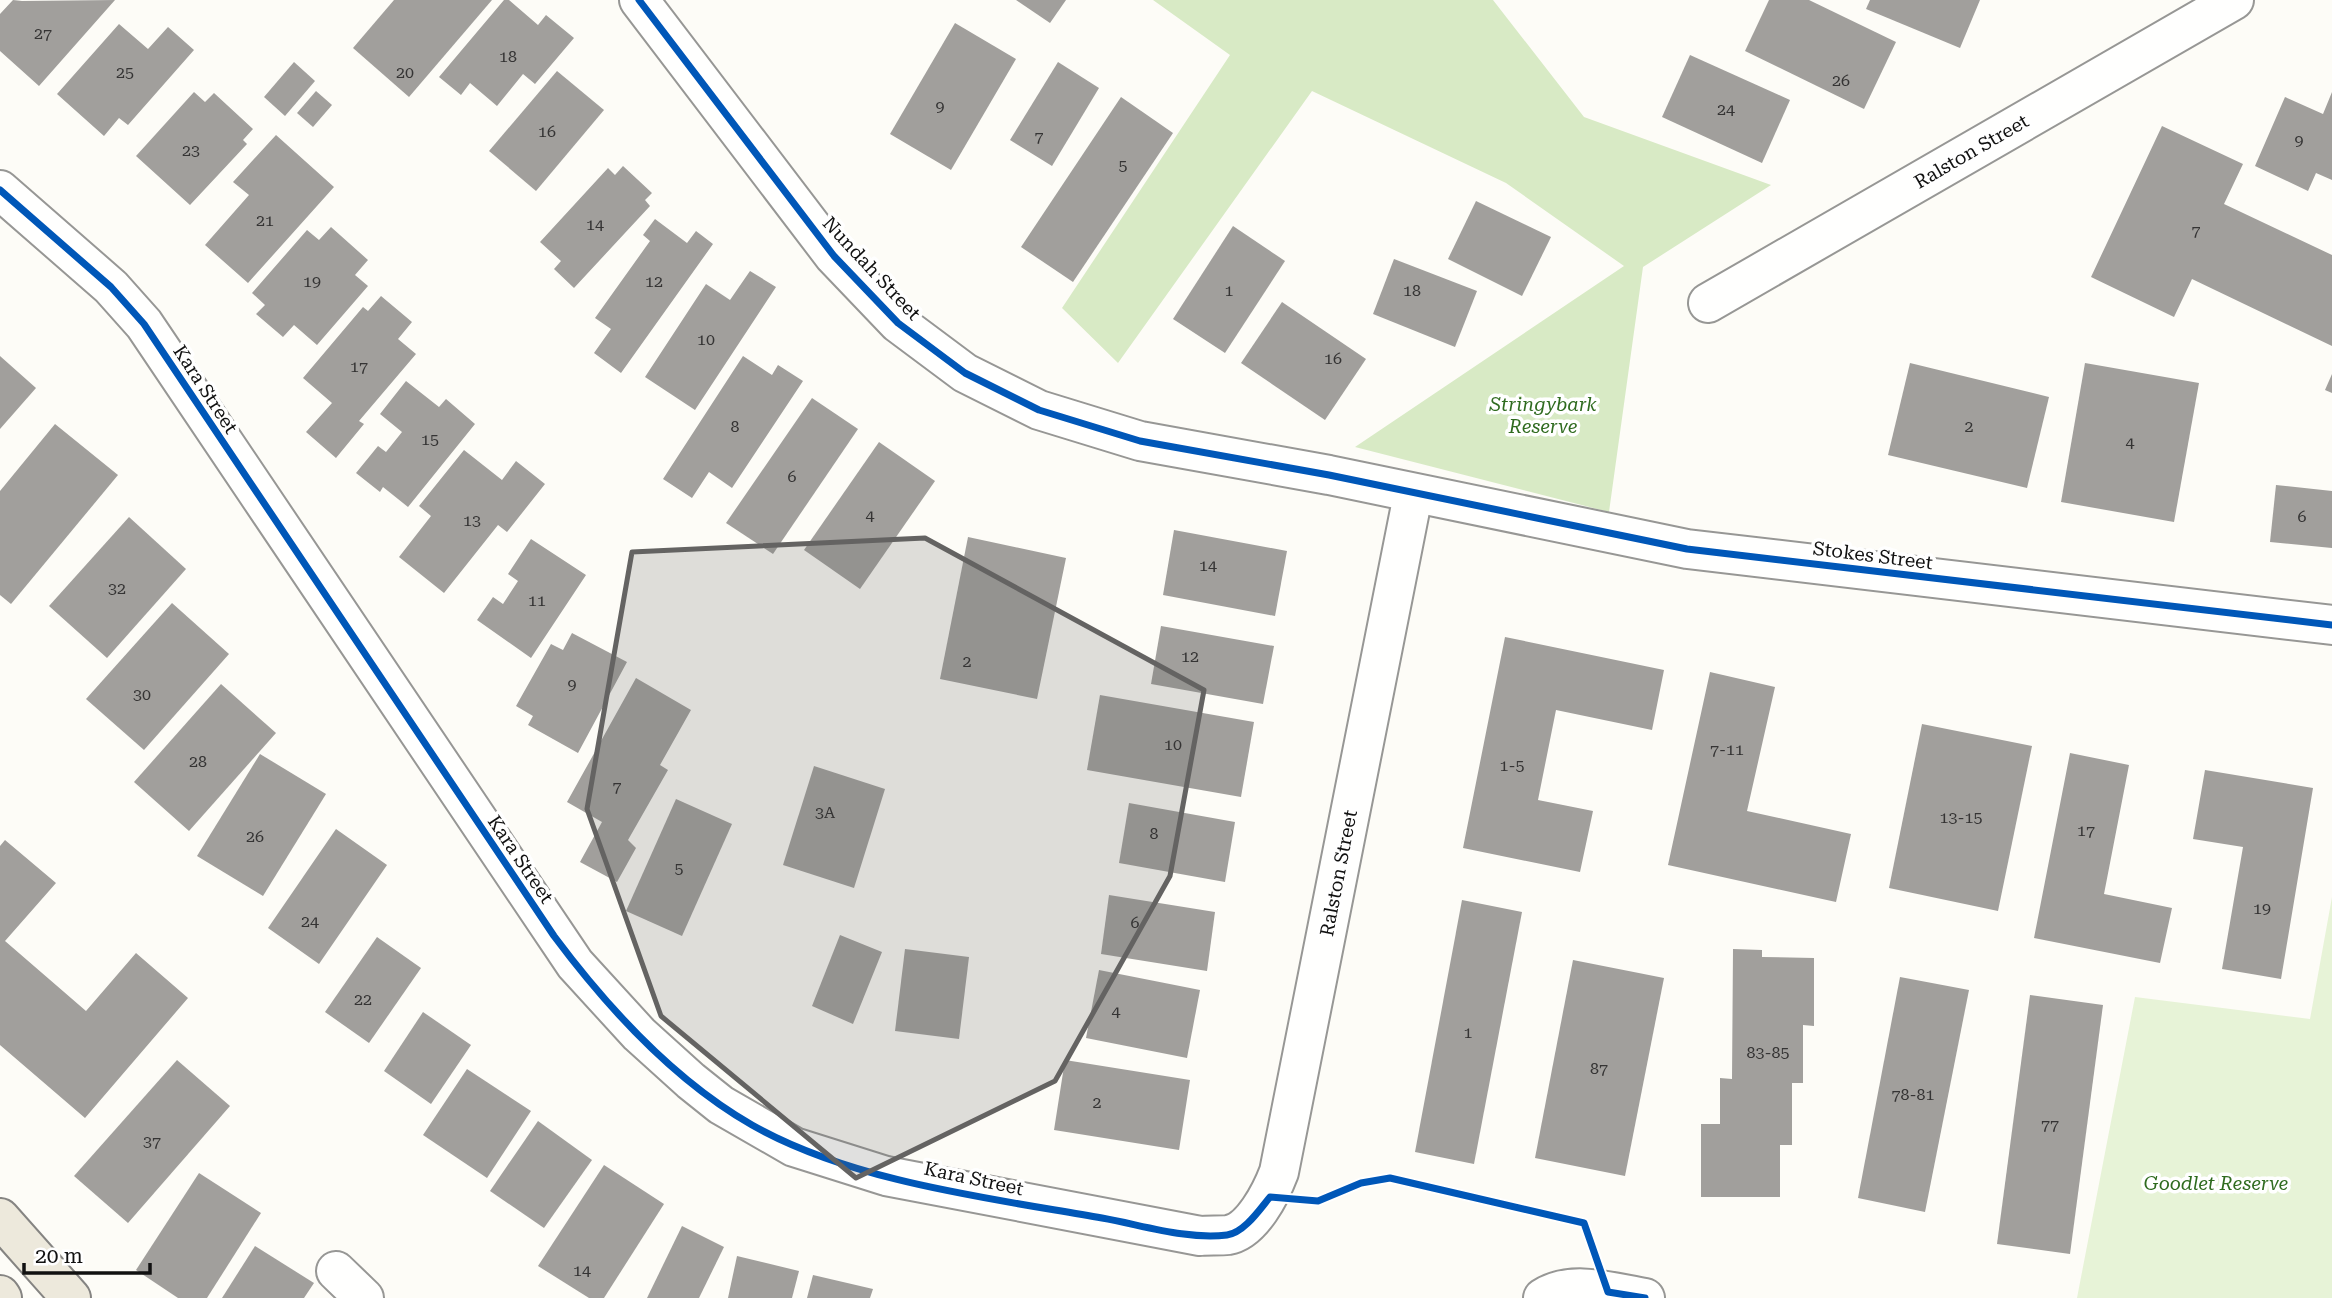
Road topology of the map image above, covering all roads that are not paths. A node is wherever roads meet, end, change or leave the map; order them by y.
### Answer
1 (639, 0) edge
2 (2234, 0) edge
3 (0, 190) edge
4 (1708, 303) dead end
5 (1413, 495) junction
6 (2332, 625) edge
7 (0, 1217) edge
8 (1231, 1235) joint
9 (336, 1271) dead end
10 (71, 1298) edge
11 (364, 1298) edge
12 (1542, 1298) edge
13 (1645, 1298) edge

1 - 5 street, Nundah Street
2 - 4 street, Ralston Street
3 - 8 street, Kara Street
5 - 6 street, Stokes Street
5 - 8 street, Ralston Street
7 - 10 main road
9 - 11 street
12 - 13 street

